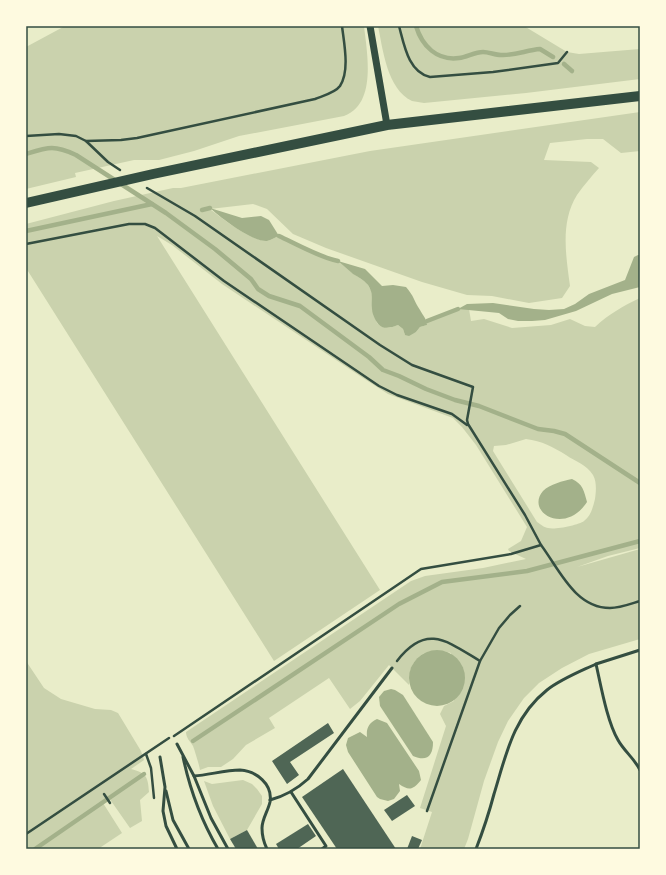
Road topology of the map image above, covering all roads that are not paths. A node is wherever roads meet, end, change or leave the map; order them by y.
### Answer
1 (370, 26) edge
2 (640, 96) edge
3 (387, 125) junction
4 (26, 203) edge
5 (640, 650) edge
6 (596, 664) junction
7 (392, 668) road end
8 (177, 744) dead end
9 (182, 753) junction
10 (160, 757) dead end
11 (640, 770) edge
12 (194, 776) junction
13 (165, 787) junction
14 (292, 792) junction
15 (270, 800) junction
16 (177, 849) edge
17 (188, 849) edge
18 (218, 849) edge
19 (228, 849) edge
20 (267, 849) edge
21 (322, 849) edge
22 (476, 849) edge

1 - 3 street
2 - 3 main road
3 - 4 main road
5 - 6 lane
6 - 11 lane
6 - 22 lane
7 - 14 lane
8 - 9 lane
9 - 12 lane
9 - 18 lane
10 - 13 lane
12 - 15 lane
12 - 19 lane
13 - 16 lane
13 - 17 lane
14 - 15 lane
14 - 21 lane
15 - 20 lane

